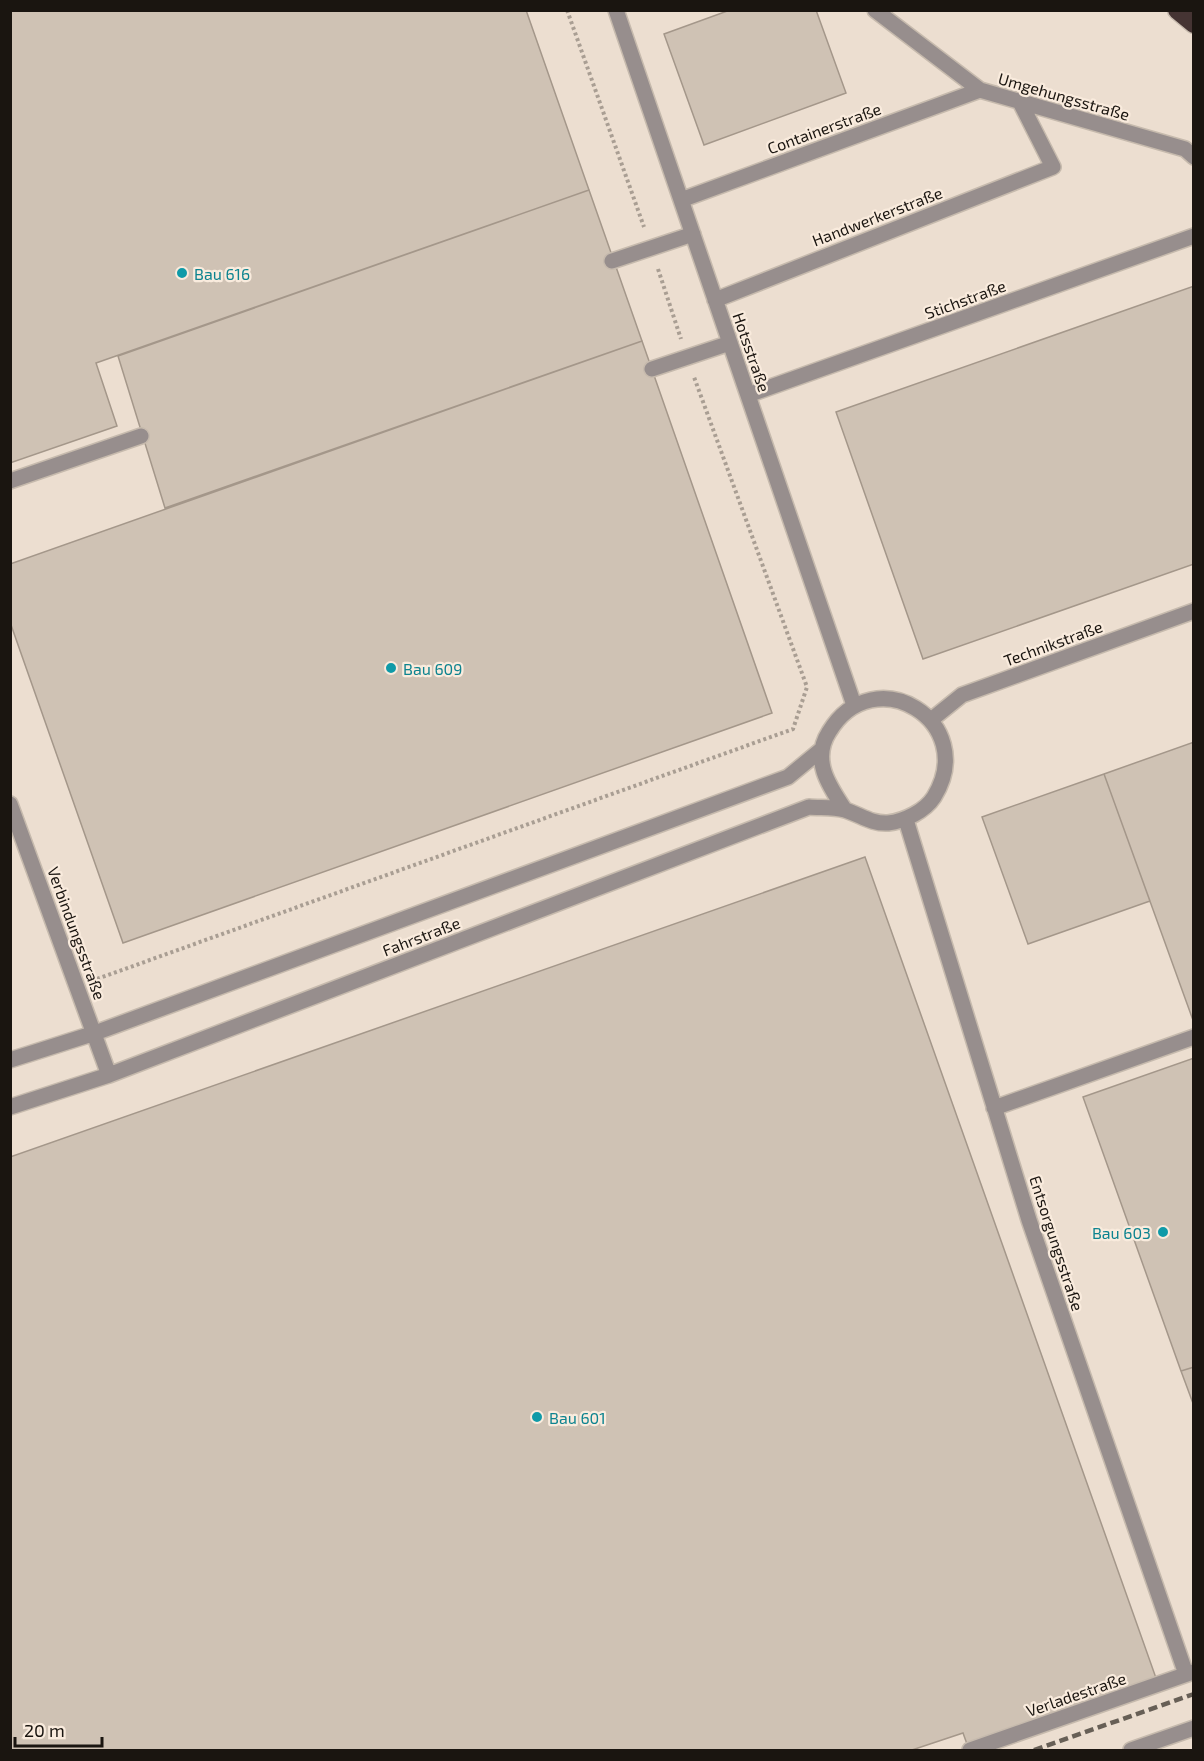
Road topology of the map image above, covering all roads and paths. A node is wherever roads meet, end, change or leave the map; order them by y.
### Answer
1 (567, 10) edge
2 (616, 10) edge
3 (875, 10) edge
4 (1177, 10) edge
5 (1194, 24) edge
6 (980, 90) junction
7 (1021, 104) junction
8 (1194, 157) edge
9 (681, 200) junction
10 (693, 234) junction
11 (1194, 236) edge
12 (651, 247) junction
13 (612, 261) dead end
14 (715, 300) junction
15 (730, 343) junction
16 (687, 357) junction
17 (652, 369) dead end
18 (748, 395) junction
19 (141, 436) dead end
20 (10, 481) edge
21 (1194, 611) edge
22 (854, 705) junction
23 (931, 720) junction
24 (822, 749) junction
25 (10, 804) edge
26 (845, 810) junction
27 (906, 820) junction
28 (78, 986) junction
29 (95, 1033) junction
30 (1194, 1037) edge
31 (10, 1060) edge
32 (109, 1075) junction
33 (10, 1107) edge
34 (994, 1108) junction
35 (1190, 1673) edge
36 (1194, 1728) edge
37 (970, 1750) edge
38 (1131, 1750) edge

1 - 12 path
2 - 9 street, Hotsstraße
3 - 6 street, Umgehungsstraße
4 - 5 highway
6 - 7 street, Umgehungsstraße
6 - 9 street, Containerstraße
7 - 8 street, Umgehungsstraße
7 - 14 street, Handwerkerstraße
9 - 10 street, Hotsstraße
10 - 12 street
10 - 14 street, Hotsstraße
11 - 18 street, Stichstraße
12 - 13 street
12 - 16 path
14 - 15 street, Hotsstraße
15 - 16 street
15 - 18 street, Hotsstraße
16 - 17 street
16 - 28 path
18 - 22 street, Hotsstraße
19 - 20 street
21 - 23 street, Technikstraße
22 - 23 street
22 - 24 street
23 - 27 street
24 - 26 street
24 - 29 street, Fahrstraße
25 - 28 street, Verbindungsstraße
26 - 27 street
26 - 32 street, Fahrstraße
27 - 34 street, Entsorgungsstraße
28 - 29 street, Verbindungsstraße
29 - 31 street, Fahrstraße
29 - 32 street, Verbindungsstraße
30 - 34 street
32 - 33 street, Fahrstraße
34 - 35 street, Entsorgungsstraße
35 - 37 street, Verladestraße
36 - 38 street

